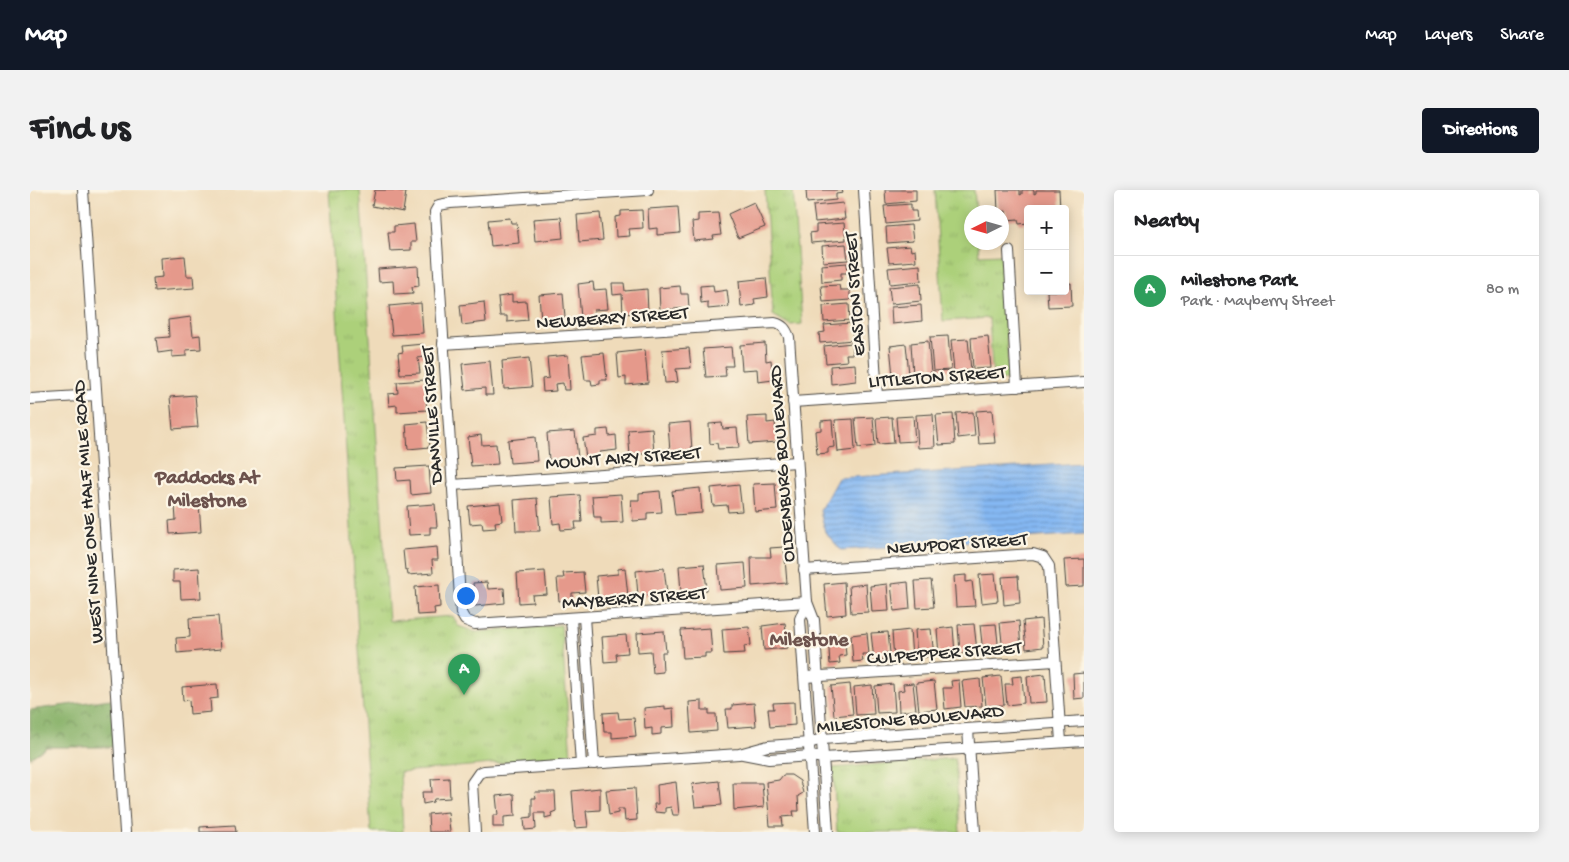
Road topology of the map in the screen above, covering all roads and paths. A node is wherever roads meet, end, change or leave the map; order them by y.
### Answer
1 (82, 190) edge
2 (648, 190) edge
3 (864, 190) edge
4 (1009, 251) dead end
5 (782, 326) joint
6 (443, 344) junction
7 (1084, 382) edge
8 (1017, 387) junction
9 (96, 395) junction
10 (878, 396) junction
11 (30, 399) edge
12 (793, 402) junction
13 (797, 462) junction
14 (452, 485) junction
15 (804, 570) junction
16 (807, 602) junction
17 (584, 617) junction
18 (571, 618) junction
19 (465, 620) joint
20 (1055, 661) junction
21 (818, 676) junction
22 (804, 677) junction
23 (1084, 721) edge
24 (1060, 723) junction
25 (968, 729) junction
26 (822, 739) junction
27 (1084, 741) edge
28 (809, 742) junction
29 (1061, 742) junction
30 (969, 748) junction
31 (739, 754) junction
32 (810, 756) junction
33 (824, 758) junction
34 (581, 764) junction
35 (594, 764) junction
36 (125, 832) edge
37 (475, 832) edge
38 (815, 832) edge
39 (828, 832) edge
40 (975, 832) edge

1 - 9 street, WEST NINE ONE HALF MILE ROAD
2 - 6 street, DANVILLE STREET
3 - 10 street, EASTON STREET
4 - 8 street
5 - 6 street, NEWBERRY STREET
5 - 12 street, OLDENBURG BOULEVARD
6 - 14 street, DANVILLE STREET
7 - 8 street, LITTLETON STREET
8 - 10 street, LITTLETON STREET
9 - 11 street
9 - 36 street, WEST NINE ONE HALF MILE ROAD
10 - 12 street, LITTLETON STREET
12 - 13 street, OLDENBURG BOULEVARD
13 - 14 street, MOUNT AIRY STREET
13 - 15 street, OLDENBURG BOULEVARD
14 - 19 street, DANVILLE STREET
15 - 16 street, OLDENBURG BOULEVARD
15 - 20 street, NEWPORT STREET
16 - 17 street, MAYBERRY STREET
16 - 21 street, OLDENBURG BOULEVARD
16 - 22 street, OLDENBURG BOULEVARD
17 - 18 street, MAYBERRY STREET
17 - 35 street
18 - 19 street, MAYBERRY STREET
18 - 34 street
20 - 21 street, CULPEPPER STREET
20 - 24 street, NEWPORT STREET
21 - 22 street, CULPEPPER STREET
21 - 26 street, OLDENBURG BOULEVARD
22 - 28 street, OLDENBURG BOULEVARD
23 - 24 street, MILESTONE BOULEVARD
24 - 25 street, MILESTONE BOULEVARD
24 - 29 street, NEWPORT STREET
25 - 26 street, MILESTONE BOULEVARD
25 - 30 street
26 - 28 street, MILESTONE BOULEVARD
26 - 33 street, OLDENBURG BOULEVARD
27 - 29 street, MILESTONE BOULEVARD
28 - 31 street, MILESTONE BOULEVARD
28 - 32 street, OLDENBURG BOULEVARD
29 - 30 street, MILESTONE BOULEVARD
30 - 33 street, MILESTONE BOULEVARD
30 - 40 street
31 - 32 street, MILESTONE BOULEVARD
31 - 35 street, MILESTONE BOULEVARD
32 - 33 street, MILESTONE BOULEVARD
32 - 38 street, OLDENBURG BOULEVARD
33 - 39 street, OLDENBURG BOULEVARD
34 - 35 street, MILESTONE BOULEVARD
34 - 37 street, MILESTONE BOULEVARD

